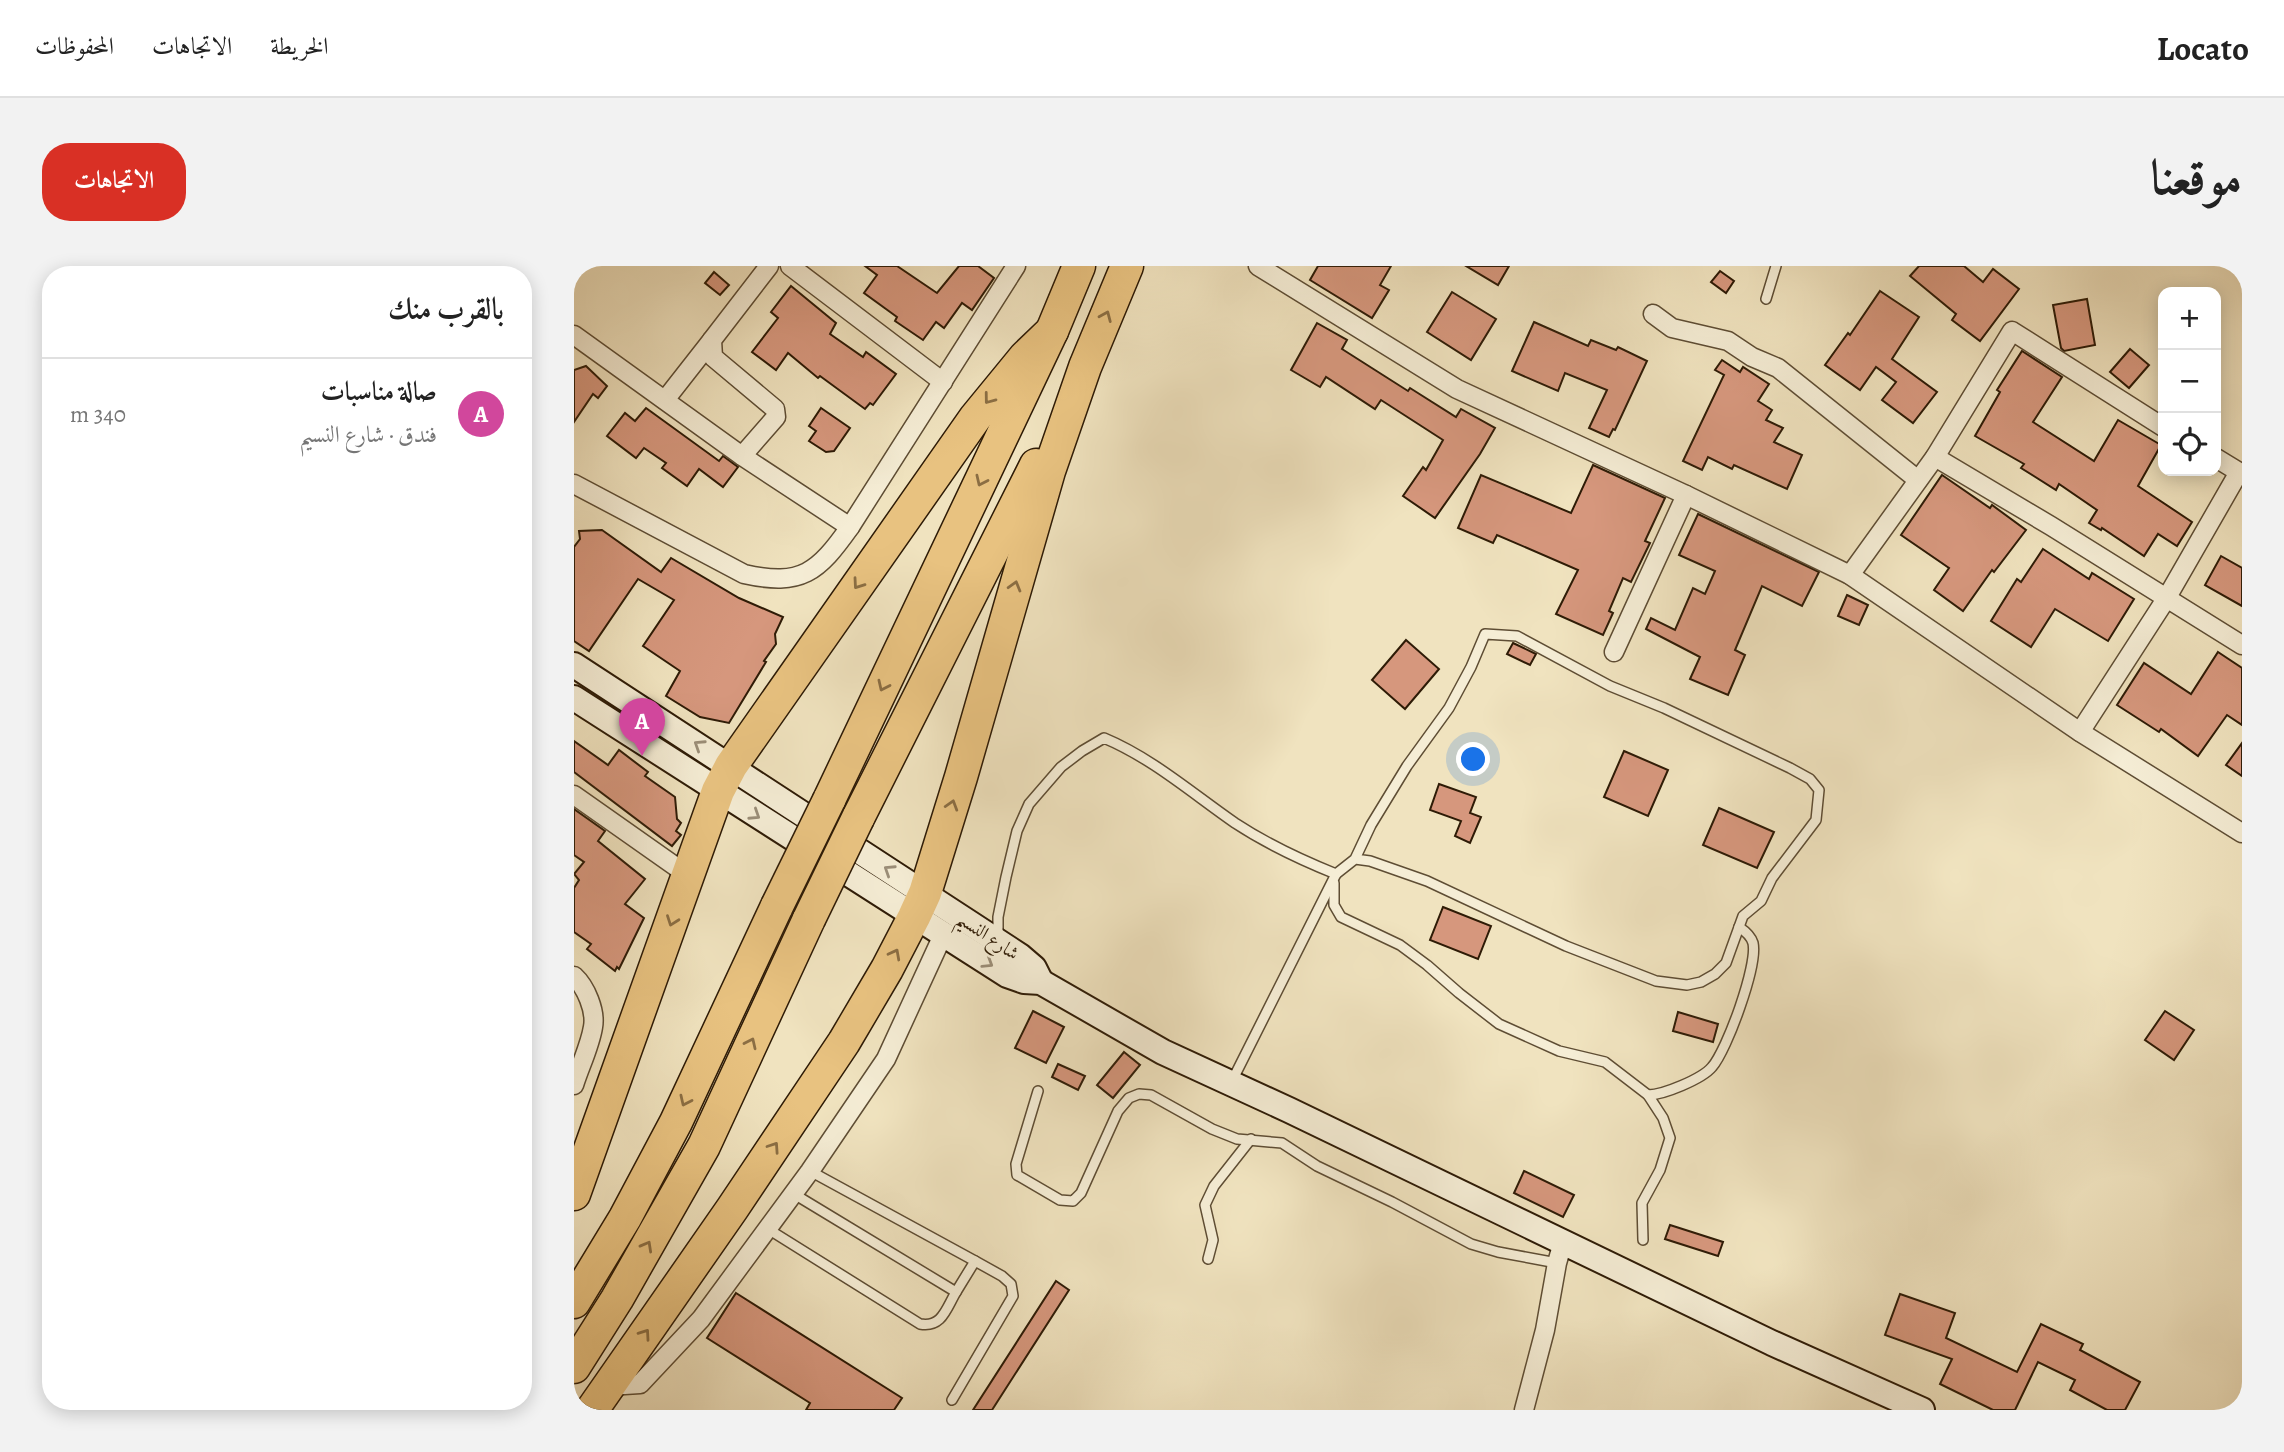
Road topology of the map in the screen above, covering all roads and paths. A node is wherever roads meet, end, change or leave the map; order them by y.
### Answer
1 (769, 266) edge
2 (790, 266) edge
3 (1079, 266) edge
4 (1127, 266) edge
5 (1258, 266) edge
6 (1776, 266) edge
7 (1010, 269) edge
8 (1766, 299) dead end
9 (1653, 314) dead end
10 (1052, 331) junction
11 (574, 335) edge
12 (712, 340) junction
13 (1085, 367) junction
14 (943, 382) junction
15 (665, 400) junction
16 (2158, 424) edge
17 (742, 456) junction
18 (1935, 457) junction
19 (2221, 461) edge
20 (1919, 480) junction
21 (574, 484) edge
22 (1686, 495) junction
23 (850, 527) junction
24 (1850, 575) junction
25 (2166, 599) junction
26 (2242, 645) edge
27 (1614, 652) dead end
28 (574, 665) edge
29 (574, 698) edge
30 (2080, 732) junction
31 (724, 778) junction
32 (574, 795) edge
33 (2242, 833) edge
34 (1355, 859) junction
35 (1336, 874) junction
36 (689, 876) junction
37 (919, 905) junction
38 (1740, 927) junction
39 (943, 935) junction
40 (998, 942) junction
41 (574, 976) edge
42 (1041, 982) junction
43 (1231, 1083) junction
44 (574, 1085) edge
45 (1038, 1091) dead end
46 (1648, 1095) junction
47 (1251, 1139) junction
48 (810, 1171) junction
49 (574, 1194) edge
50 (794, 1194) junction
51 (768, 1229) junction
52 (1643, 1240) dead end
53 (1560, 1252) junction
54 (1208, 1259) dead end
55 (975, 1261) junction
56 (956, 1292) junction
57 (574, 1303) edge
58 (574, 1367) edge
59 (600, 1398) edge
60 (952, 1400) dead end
61 (1524, 1410) edge
62 (1922, 1410) edge

1 - 12 street
2 - 14 street
3 - 10 highway
13 -> 4 highway
5 - 22 street
6 - 8 lane
7 - 14 street
9 - 20 street
10 -> 31 highway
10 -> 57 highway, bridge
11 - 15 street
12 - 15 street
12 - 17 street
37 -> 13 highway
58 -> 13 highway, bridge
14 - 23 street
15 - 17 street
16 - 18 street
17 - 23 street
18 - 20 street
18 - 25 street
19 - 25 street
20 - 24 street
21 - 23 street
22 - 24 street
22 - 27 street
24 - 30 street
25 - 26 street
25 - 30 street
31 -> 28 street, شارع النسيم
29 - 31 street, شارع النسيم
30 - 33 street
31 - 36 highway
31 - 37 street, شارع النسيم
32 - 36 street
34 - 35 lane
34 - 38 lane
34 - 38 lane
35 - 40 lane
35 - 43 lane
35 - 46 lane
36 -> 49 highway
37 - 39 street, شارع النسيم
37 - 40 street, شارع النسيم
59 -> 37 highway
38 - 46 lane
39 -> 42 street, شارع النسيم
39 - 48 street
40 - 42 street, شارع النسيم
41 - 44 street
42 - 43 street
43 - 53 street
45 - 47 lane
46 - 52 lane
47 - 53 lane
47 - 54 lane
48 - 50 street
48 - 55 lane
50 - 51 street
50 - 56 lane
51 - 56 lane
51 - 59 street
53 - 61 street
53 - 62 street
55 - 56 lane
55 - 60 lane

